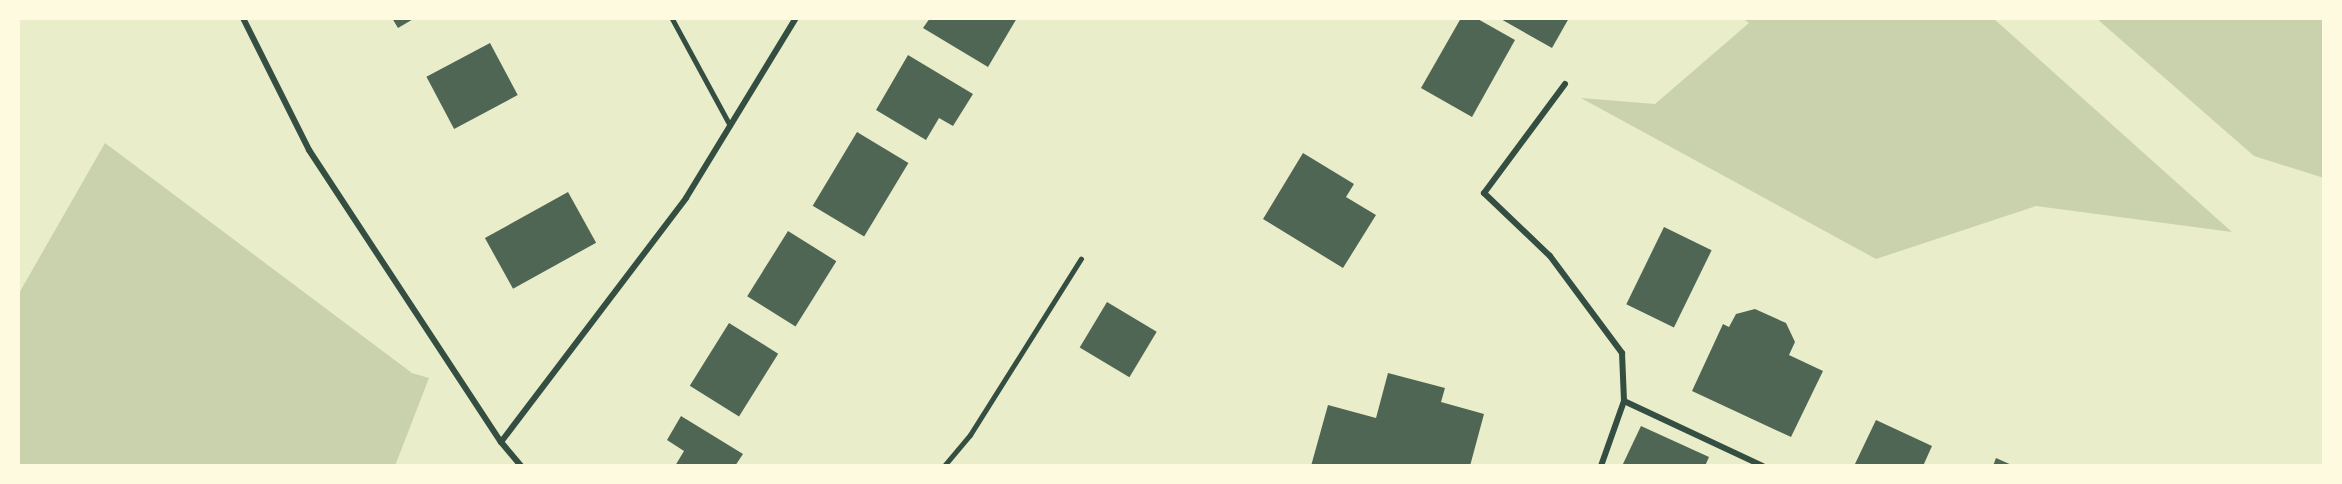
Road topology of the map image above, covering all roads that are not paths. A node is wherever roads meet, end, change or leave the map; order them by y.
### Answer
1 (243, 18) edge
2 (672, 18) edge
3 (796, 18) edge
4 (1565, 84) dead end
5 (730, 125) junction
6 (1081, 259) dead end
7 (1624, 401) junction
8 (501, 442) junction
9 (521, 466) edge
10 (944, 466) edge
11 (1601, 466) edge
12 (1763, 466) edge

1 - 8 street
2 - 5 lane
3 - 5 street
4 - 7 street
5 - 8 street
6 - 10 lane
7 - 11 street
7 - 12 street
8 - 9 street

